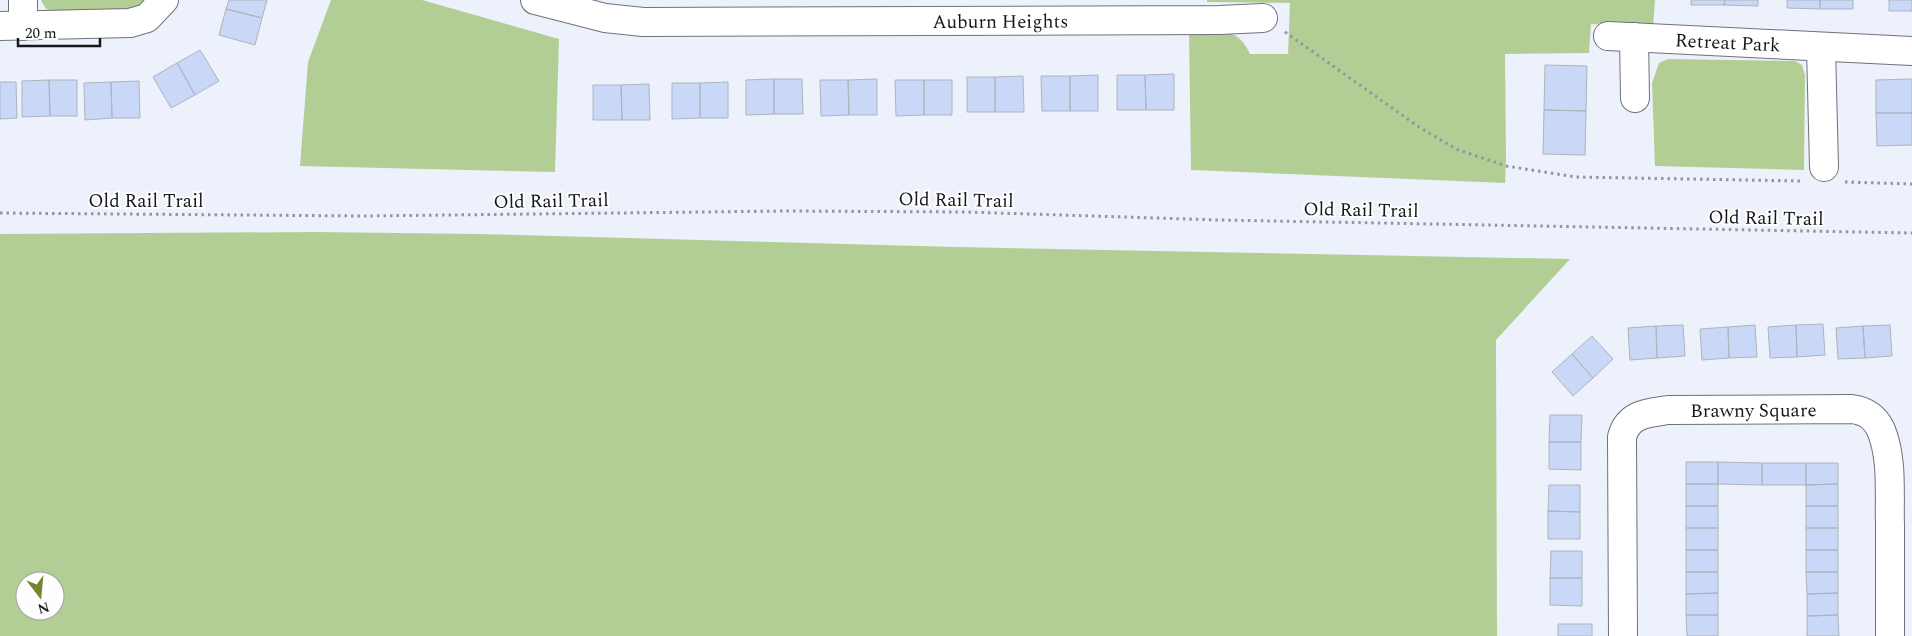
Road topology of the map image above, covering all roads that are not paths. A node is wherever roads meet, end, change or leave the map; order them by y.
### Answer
1 (164, 0) edge
2 (535, 0) edge
3 (738, 10) edge
4 (15, 17) edge
5 (1262, 18) road end
6 (1821, 48) junction
7 (1912, 51) edge
8 (1635, 98) dead end
9 (1823, 177) road end
10 (1623, 636) edge
11 (1890, 636) edge

1 - 4 street
2 - 3 street, Auburn Heights
3 - 5 street, Auburn Heights
6 - 7 street, Retreat Park
6 - 8 street, Retreat Park
6 - 9 street
10 - 11 street, Brawny Square

